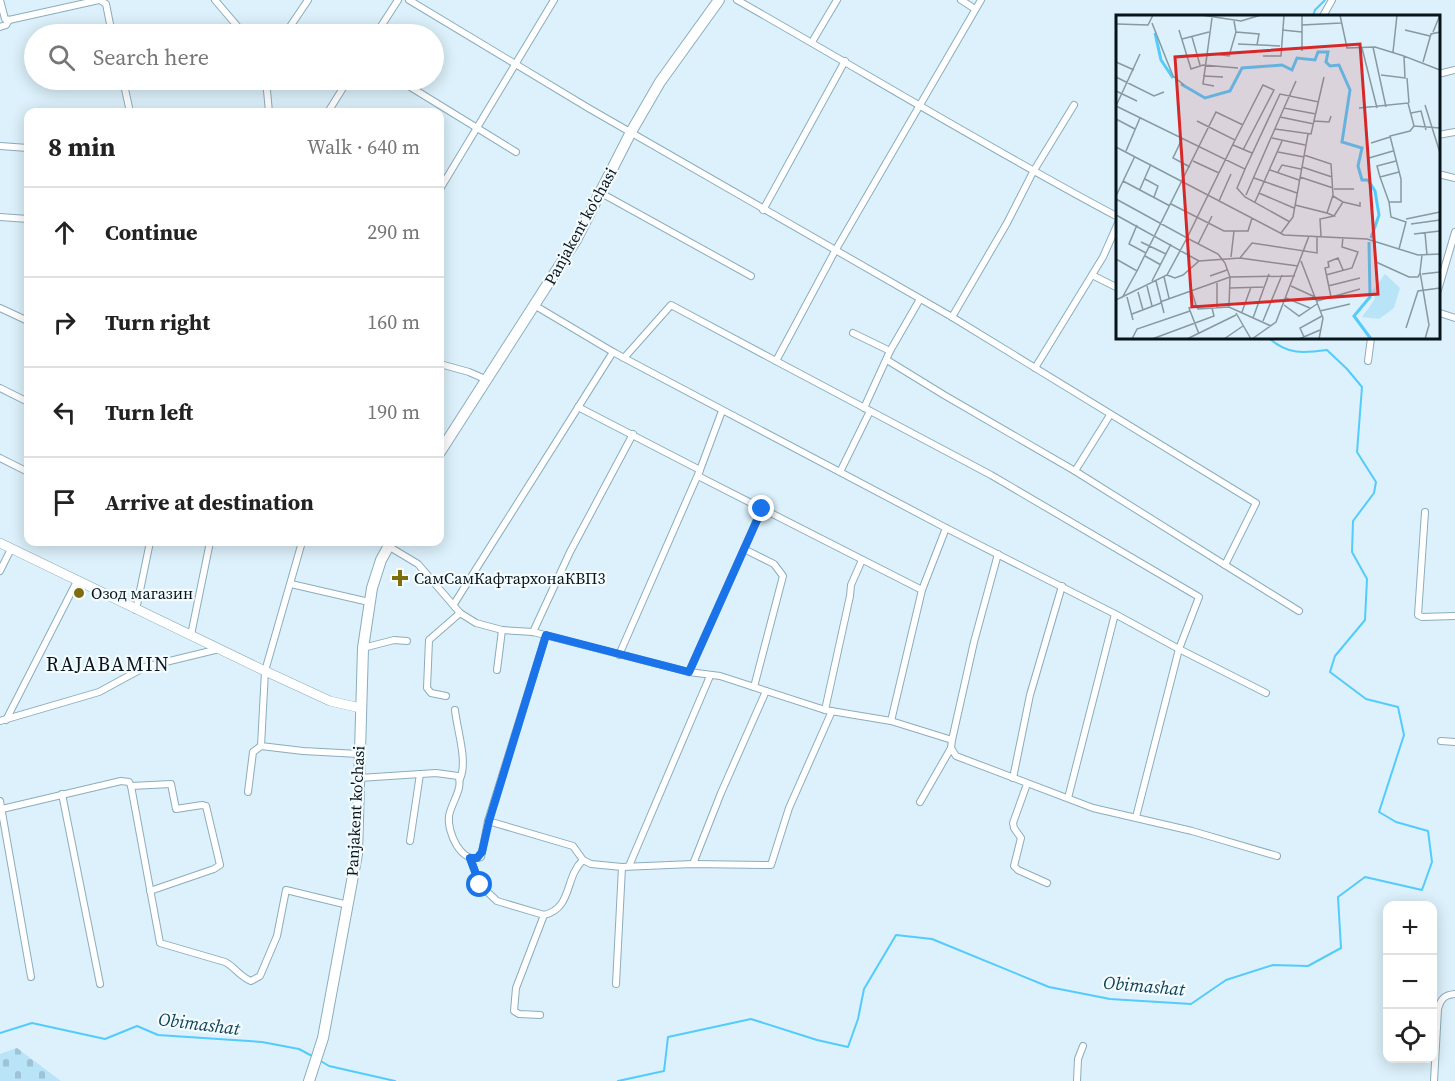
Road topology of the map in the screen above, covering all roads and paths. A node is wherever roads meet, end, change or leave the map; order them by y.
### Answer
1 (0, 0) edge
2 (100, 0) edge
3 (214, 0) edge
4 (226, 0) edge
5 (308, 0) edge
6 (398, 0) edge
7 (409, 0) edge
8 (554, 0) edge
9 (719, 0) edge
10 (737, 0) edge
11 (837, 0) edge
12 (961, 0) edge
13 (981, 0) edge
14 (1332, 0) edge
15 (221, 8) junction
16 (975, 9) junction
17 (1324, 15) edge
18 (9, 20) junction
19 (110, 24) edge
20 (235, 24) edge
21 (292, 24) edge
22 (382, 24) edge
23 (0, 27) edge
24 (812, 42) junction
25 (845, 61) junction
26 (514, 64) junction
27 (1455, 70) edge
28 (1440, 74) edge
29 (125, 90) edge
30 (267, 90) edge
31 (342, 90) edge
32 (415, 90) edge
33 (1074, 105) dead end
34 (920, 106) junction
35 (129, 108) edge
36 (269, 108) edge
37 (330, 108) edge
38 (476, 127) junction
39 (631, 132) junction
40 (1455, 132) edge
41 (1440, 135) edge
42 (0, 146) edge
43 (24, 148) edge
44 (516, 152) dead end
45 (1032, 172) junction
46 (1440, 174) edge
47 (1455, 178) edge
48 (444, 182) edge
49 (601, 193) junction
50 (763, 210) junction
51 (1116, 216) edge
52 (0, 217) edge
53 (24, 219) edge
54 (1116, 228) edge
55 (1455, 232) edge
56 (835, 251) junction
57 (1092, 275) junction
58 (751, 276) dead end
59 (1440, 283) edge
60 (1116, 287) edge
61 (920, 299) junction
62 (534, 305) junction
63 (0, 308) edge
64 (1440, 313) edge
65 (952, 317) junction
66 (1455, 318) edge
67 (24, 319) edge
68 (852, 333) dead end
69 (1371, 339) edge
70 (890, 351) junction
71 (613, 352) junction
72 (624, 358) junction
73 (887, 360) junction
74 (1368, 361) dead end
75 (776, 362) junction
76 (444, 365) edge
77 (1035, 368) junction
78 (487, 380) junction
79 (0, 388) edge
80 (24, 400) edge
81 (578, 407) junction
82 (867, 410) junction
83 (722, 411) junction
84 (1110, 414) junction
85 (633, 434) junction
86 (444, 446) edge
87 (0, 458) edge
88 (24, 470) edge
89 (700, 470) junction
90 (1075, 471) junction
91 (840, 472) junction
92 (762, 509) junction
93 (1425, 512) dead end
94 (946, 528) junction
95 (0, 543) edge
96 (149, 546) edge
97 (209, 546) edge
98 (301, 546) edge
99 (388, 546) edge
100 (392, 546) edge
101 (11, 549) junction
102 (744, 549) junction
103 (998, 554) junction
104 (862, 560) junction
105 (1225, 565) junction
106 (0, 571) edge
107 (77, 581) junction
108 (291, 584) junction
109 (1062, 586) junction
110 (922, 590) junction
111 (369, 602) junction
112 (454, 604) junction
113 (136, 610) junction
114 (1299, 610) dead end
115 (460, 613) junction
116 (1115, 614) junction
117 (1455, 616) edge
118 (502, 630) junction
119 (533, 632) junction
120 (191, 635) junction
121 (546, 635) junction
122 (407, 641) dead end
123 (363, 648) junction
124 (219, 649) junction
125 (1179, 649) junction
126 (619, 655) junction
127 (497, 670) dead end
128 (266, 671) junction
129 (689, 672) junction
130 (710, 676) junction
131 (754, 687) junction
132 (766, 691) junction
133 (1266, 693) dead end
134 (446, 696) dead end
135 (360, 708) junction
136 (455, 710) dead end
137 (825, 710) junction
138 (832, 711) junction
139 (3, 720) edge
140 (891, 721) junction
141 (952, 740) junction
142 (1441, 741) dead end
143 (1455, 742) edge
144 (261, 746) junction
145 (951, 748) junction
146 (359, 754) junction
147 (420, 774) junction
148 (358, 778) junction
149 (1013, 778) junction
150 (460, 779) junction
151 (1027, 784) junction
152 (131, 786) junction
153 (248, 792) dead end
154 (62, 794) junction
155 (1068, 798) junction
156 (0, 801) edge
157 (920, 802) dead end
158 (2, 809) junction
159 (1136, 817) junction
160 (489, 821) junction
161 (410, 841) dead end
162 (1277, 856) dead end
163 (470, 858) junction
164 (583, 860) junction
165 (693, 864) junction
166 (626, 867) junction
167 (1047, 884) dead end
168 (150, 891) junction
169 (348, 905) junction
170 (544, 915) junction
171 (31, 977) dead end
172 (100, 984) dead end
173 (616, 984) dead end
174 (1455, 994) edge
175 (540, 1015) dead end
176 (1083, 1046) dead end
177 (309, 1081) edge
178 (1077, 1081) edge
179 (1434, 1081) edge

1 - 18 street
2 - 18 street
2 - 19 street
3 - 15 street
4 - 15 street
5 - 21 street
6 - 22 street
7 - 26 street
8 - 26 street
9 - 39 main road, Panjakent ko'chasi
10 - 24 street
11 - 24 street
12 - 16 street
13 - 16 street
14 - 17 street
15 - 20 street
16 - 34 street
18 - 23 street
24 - 25 street
25 - 34 street
25 - 50 street
26 - 38 street
26 - 39 street
27 - 28 street
29 - 35 street
30 - 36 street
31 - 37 street
32 - 38 street
33 - 45 street
34 - 45 street
34 - 56 street
38 - 44 street
38 - 48 street
39 - 49 main road, Panjakent ko'chasi
39 - 50 street
40 - 41 street
42 - 43 street
45 - 51 street
45 - 65 street
46 - 47 street
49 - 58 street
49 - 62 main road, Panjakent ko'chasi
50 - 56 street
52 - 53 street
54 - 57 street
55 - 59 street
56 - 61 street
56 - 75 street
57 - 60 street
57 - 77 street
61 - 65 street
61 - 70 street
62 - 71 street
62 - 78 main road, Panjakent ko'chasi
63 - 67 street
64 - 66 street
65 - 77 street
68 - 70 street
69 - 74 street
70 - 73 street
71 - 72 street
71 - 81 street
72 - 75 street
72 - 83 street
73 - 82 street
73 - 90 street
75 - 82 street
76 - 78 street
77 - 84 street
78 - 86 main road, Panjakent ko'chasi
79 - 80 street
81 - 85 street
81 - 112 street
82 - 91 street
82 - 125 street
83 - 89 street
83 - 91 street
84 - 90 street
84 - 105 street
85 - 89 street
85 - 119 street
87 - 88 street
89 - 92 street
89 - 126 street
90 - 105 street
91 - 94 street
92 - 102 street
92 - 104 street
93 - 117 street
94 - 103 street
94 - 110 street
95 - 101 main road
96 - 113 street
97 - 120 street
98 - 108 street
99 - 111 main road, Panjakent ko'chasi
100 - 112 street
101 - 106 street
101 - 107 main road
102 - 129 street
102 - 131 street
103 - 109 street
103 - 141 street
104 - 110 street
104 - 137 street
105 - 114 street
107 - 113 main road
107 - 139 street
108 - 111 street
108 - 128 street
109 - 116 street
109 - 149 street
110 - 140 street
111 - 123 main road, Panjakent ko'chasi
112 - 115 street
113 - 120 main road
115 - 118 street
115 - 134 street
116 - 125 street
116 - 155 street
118 - 119 street
118 - 127 street
119 - 121 street
120 - 124 main road
121 - 126 street
121 - 160 street
122 - 123 street
123 - 135 main road, Panjakent ko'chasi
124 - 128 main road
124 - 139 street
125 - 133 street
125 - 159 street
126 - 129 street
128 - 135 main road
128 - 144 street
129 - 130 street
130 - 131 street
130 - 166 street
131 - 132 street
132 - 137 street
132 - 165 street
135 - 146 main road, Panjakent ko'chasi
136 - 150 street
137 - 138 street
138 - 140 street
138 - 165 street
140 - 141 street
141 - 145 street
142 - 143 street
144 - 146 street
144 - 153 street
145 - 149 street
145 - 157 street
146 - 148 main road, Panjakent ko'chasi
147 - 148 street
147 - 150 street
147 - 161 street
148 - 169 main road, Panjakent ko'chasi
149 - 151 street
150 - 163 street
151 - 155 street
151 - 167 street
152 - 154 street
152 - 168 street
152 - 168 street
154 - 158 street
154 - 172 street
155 - 159 street
156 - 158 street
158 - 171 street
159 - 162 street
160 - 163 street
160 - 164 street
163 - 170 street
164 - 166 street
164 - 170 street
165 - 166 street
166 - 173 street
168 - 169 street
169 - 177 main road, Panjakent ko'chasi
170 - 175 street
174 - 179 street
176 - 178 street

